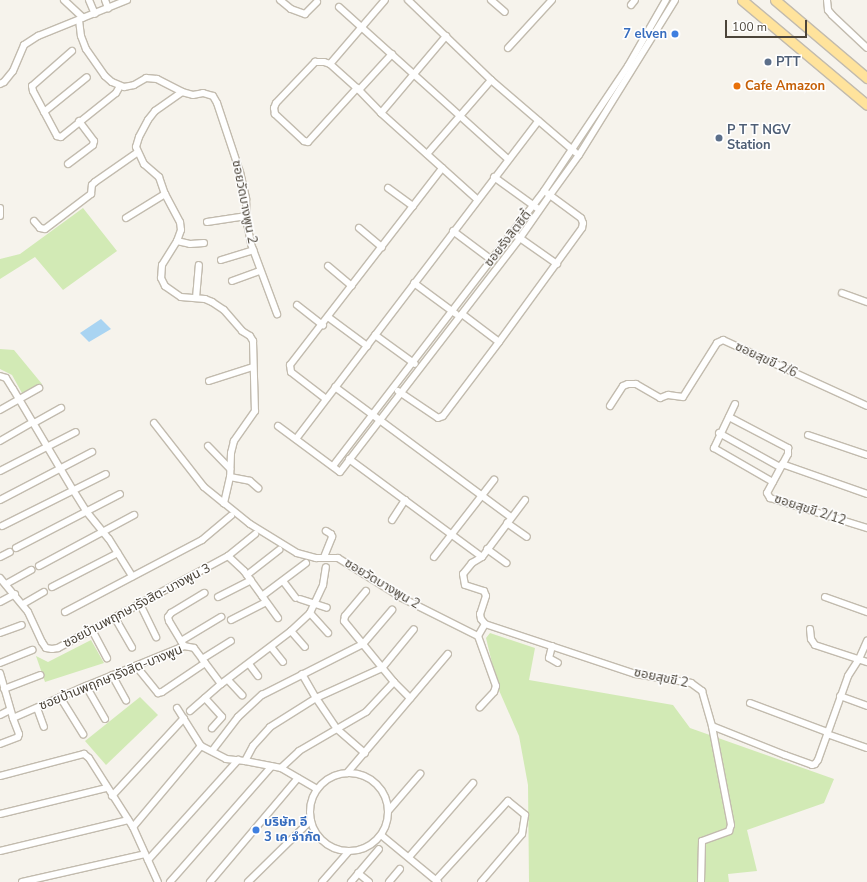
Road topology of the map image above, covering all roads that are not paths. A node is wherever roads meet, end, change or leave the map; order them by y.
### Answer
1 (64, 0) edge
2 (90, 0) edge
3 (105, 0) edge
4 (126, 0) edge
5 (280, 0) edge
6 (385, 0) edge
7 (408, 0) edge
8 (491, 0) edge
9 (552, 0) edge
10 (666, 0) edge
11 (675, 0) edge
12 (742, 0) edge
13 (775, 0) edge
14 (826, 0) edge
15 (317, 2) dead end
16 (339, 7) dead end
17 (108, 8) junction
18 (505, 12) dead end
19 (94, 14) junction
20 (81, 19) junction
21 (362, 27) junction
22 (446, 36) junction
23 (508, 48) dead end
24 (867, 48) edge
25 (72, 51) dead end
26 (392, 54) junction
27 (330, 64) junction
28 (414, 74) junction
29 (87, 77) dead end
30 (867, 78) edge
31 (491, 80) junction
32 (0, 84) edge
33 (120, 86) junction
34 (358, 89) junction
35 (182, 92) junction
36 (867, 105) edge
37 (44, 112) junction
38 (381, 113) junction
39 (460, 117) junction
40 (538, 121) junction
41 (79, 122) junction
42 (572, 150) junction
43 (138, 152) junction
44 (427, 154) junction
45 (579, 155) junction
46 (508, 160) junction
47 (68, 164) dead end
48 (442, 168) junction
49 (494, 177) junction
50 (388, 188) dead end
51 (544, 191) junction
52 (165, 194) junction
53 (550, 195) junction
54 (477, 199) junction
55 (413, 206) junction
56 (534, 206) junction
57 (0, 208) edge
58 (540, 210) junction
59 (0, 216) edge
60 (247, 216) junction
61 (126, 218) dead end
62 (34, 221) dead end
63 (207, 222) dead end
64 (359, 228) dead end
65 (453, 231) junction
66 (513, 232) junction
67 (520, 238) junction
68 (179, 241) junction
69 (204, 243) dead end
70 (382, 246) junction
71 (253, 250) junction
72 (221, 260) dead end
73 (492, 260) junction
74 (557, 264) junction
75 (199, 265) dead end
76 (499, 265) junction
77 (328, 266) dead end
78 (260, 271) junction
79 (232, 281) dead end
80 (414, 283) junction
81 (352, 286) junction
82 (842, 293) dead end
83 (196, 297) junction
84 (867, 302) edge
85 (297, 305) dead end
86 (453, 312) junction
87 (277, 314) dead end
88 (461, 315) junction
89 (328, 317) junction
90 (322, 325) junction
91 (375, 335) junction
92 (499, 342) junction
93 (366, 346) junction
94 (413, 363) junction
95 (253, 367) junction
96 (420, 368) junction
97 (2, 378) edge
98 (209, 381) dead end
99 (335, 387) junction
100 (39, 388) dead end
101 (393, 388) junction
102 (400, 392) junction
103 (326, 399) junction
104 (20, 400) junction
105 (735, 404) dead end
106 (610, 406) dead end
107 (867, 406) edge
108 (61, 408) dead end
109 (0, 410) edge
110 (372, 414) junction
111 (729, 416) junction
112 (380, 420) junction
113 (34, 422) junction
114 (154, 423) dead end
115 (278, 426) dead end
116 (76, 432) dead end
117 (719, 433) junction
118 (808, 435) dead end
119 (296, 439) junction
120 (0, 441) edge
121 (208, 446) dead end
122 (49, 447) junction
123 (92, 452) dead end
124 (867, 455) edge
125 (349, 459) junction
126 (781, 465) junction
127 (333, 466) junction
128 (61, 468) junction
129 (230, 469) junction
130 (0, 471) edge
131 (106, 474) dead end
132 (232, 478) junction
133 (494, 480) dead end
134 (772, 482) junction
135 (258, 488) dead end
136 (73, 490) junction
137 (120, 494) dead end
138 (867, 494) edge
139 (482, 495) junction
140 (0, 500) edge
141 (405, 500) junction
142 (525, 500) dead end
143 (224, 503) junction
144 (86, 511) junction
145 (134, 515) dead end
146 (231, 516) dead end
147 (392, 520) dead end
148 (509, 520) junction
149 (2, 526) dead end
150 (867, 528) edge
151 (326, 531) dead end
152 (103, 533) junction
153 (255, 534) dead end
154 (451, 534) junction
155 (527, 537) dead end
156 (16, 548) dead end
157 (487, 549) junction
158 (279, 550) dead end
159 (10, 552) dead end
160 (118, 553) junction
161 (228, 556) junction
162 (482, 556) junction
163 (0, 557) edge
164 (324, 557) junction
165 (434, 557) dead end
166 (306, 563) dead end
167 (506, 563) dead end
168 (39, 566) dead end
169 (326, 567) dead end
170 (31, 570) dead end
171 (132, 576) junction
172 (0, 578) edge
173 (249, 578) junction
174 (283, 581) junction
175 (6, 584) junction
176 (52, 587) dead end
177 (366, 591) dead end
178 (44, 592) dead end
179 (204, 593) dead end
180 (15, 594) junction
181 (262, 596) junction
182 (218, 597) dead end
183 (825, 597) dead end
184 (0, 602) edge
185 (266, 602) junction
186 (23, 604) junction
187 (140, 604) junction
188 (314, 604) junction
189 (327, 608) dead end
190 (392, 610) dead end
191 (65, 612) dead end
192 (867, 612) edge
193 (310, 613) junction
194 (221, 616) dead end
195 (114, 618) junction
196 (278, 618) dead end
197 (231, 620) dead end
198 (22, 625) dead end
199 (484, 626) junction
200 (414, 629) dead end
201 (810, 629) dead end
202 (92, 630) junction
203 (291, 631) junction
204 (0, 633) edge
205 (328, 633) dead end
206 (479, 635) junction
207 (156, 637) dead end
208 (231, 641) dead end
209 (867, 641) edge
210 (182, 643) junction
211 (363, 644) junction
212 (271, 647) junction
213 (305, 647) dead end
214 (552, 647) junction
215 (132, 648) dead end
216 (33, 650) dead end
217 (448, 654) dead end
218 (107, 658) dead end
219 (859, 659) junction
220 (203, 661) junction
221 (283, 662) dead end
222 (867, 662) edge
223 (0, 663) edge
224 (558, 663) dead end
225 (249, 664) junction
226 (136, 666) junction
227 (382, 668) junction
228 (0, 673) edge
229 (302, 674) junction
230 (40, 675) dead end
231 (112, 676) junction
232 (258, 676) dead end
233 (228, 680) junction
234 (394, 682) junction
235 (222, 684) junction
236 (2, 686) edge
237 (86, 686) junction
238 (242, 695) dead end
239 (840, 696) junction
240 (60, 698) junction
241 (206, 698) junction
242 (316, 698) junction
243 (410, 698) junction
244 (126, 700) dead end
245 (750, 703) dead end
246 (867, 706) edge
247 (480, 707) dead end
248 (37, 708) junction
249 (177, 708) dead end
250 (10, 710) junction
251 (190, 711) dead end
252 (0, 715) edge
253 (13, 718) junction
254 (184, 718) junction
255 (105, 719) dead end
256 (712, 726) junction
257 (44, 727) dead end
258 (212, 728) dead end
259 (337, 729) junction
260 (827, 733) junction
261 (83, 734) dead end
262 (0, 744) edge
263 (201, 746) junction
264 (867, 748) edge
265 (212, 751) junction
266 (365, 753) junction
267 (238, 760) junction
268 (245, 761) junction
269 (272, 766) junction
270 (281, 768) junction
271 (347, 773) junction
272 (420, 774) dead end
273 (0, 776) edge
274 (298, 778) junction
275 (473, 783) dead end
276 (107, 788) junction
277 (318, 789) junction
278 (112, 796) junction
279 (389, 810) junction
280 (0, 814) edge
281 (128, 820) junction
282 (311, 820) junction
283 (133, 827) junction
284 (381, 835) junction
285 (378, 849) dead end
286 (0, 851) edge
287 (349, 851) junction
288 (147, 857) junction
289 (409, 857) junction
290 (400, 869) dead end
291 (358, 873) junction
292 (437, 881) edge
293 (22, 882) edge
294 (158, 882) edge
295 (170, 882) edge
296 (210, 882) edge
297 (248, 882) edge
298 (322, 882) edge
299 (351, 882) edge
300 (369, 882) edge
301 (389, 882) edge
302 (482, 882) edge
303 (701, 882) edge

1 - 20 street
2 - 19 street
3 - 17 street
4 - 17 street
5 - 15 street
6 - 21 street
7 - 22 street
8 - 18 street
9 - 23 street
10 - 42 street, ซอยรังสิตซิตี้
11 - 45 street, ซอยรังสิตซิตี้
12 - 36 main road
13 - 30 main road
14 - 24 street
16 - 21 street
17 - 19 street
19 - 20 street
20 - 32 street
20 - 33 street
21 - 26 street
21 - 27 street
22 - 28 street
22 - 31 street
25 - 37 street
26 - 28 street
26 - 34 street
27 - 34 street
27 - 34 street
28 - 38 street
28 - 39 street
29 - 37 street
31 - 39 street
31 - 40 street
33 - 35 street, ซอยวัดบางพูน 2
33 - 41 street
34 - 38 street
35 - 43 street
35 - 60 street, ซอยวัดบางพูน 2
37 - 41 street
38 - 44 street
39 - 44 street
39 - 46 street
40 - 42 street
40 - 46 street
41 - 47 street
42 - 45 street
42 - 51 street, ซอยรังสิตซิตี้
43 - 52 street
43 - 62 street
44 - 48 street
45 - 53 street, ซอยรังสิตซิตี้
46 - 49 street
48 - 54 street
48 - 55 street
49 - 54 street
49 - 56 street
50 - 55 street
51 - 53 street
51 - 56 street, ซอยรังสิตซิตี้
52 - 61 street
52 - 68 street
53 - 58 street, ซอยรังสิตซิตี้
53 - 74 street
54 - 65 street
55 - 70 street
56 - 58 street
56 - 66 street, ซอยรังสิตซิตี้
57 - 59 street
58 - 67 street, ซอยรังสิตซิตี้
60 - 63 street
60 - 71 street, ซอยวัดบางพูน 2
64 - 70 street
65 - 73 street
65 - 80 street
66 - 67 street
66 - 73 street, ซอยรังสิตซิตี้
67 - 74 street
67 - 76 street, ซอยรังสิตซิตี้
68 - 69 street
68 - 83 street
70 - 81 street
71 - 72 street
71 - 78 street, ซอยวัดบางพูน 2
73 - 76 street
73 - 86 street, ซอยรังสิตซิตี้
74 - 92 street
75 - 83 street
76 - 88 street, ซอยรังสิตซิตี้
77 - 81 street
78 - 79 street
78 - 87 street, ซอยวัดบางพูน 2
80 - 86 street
80 - 91 street
81 - 89 street
82 - 84 street
83 - 95 street
85 - 90 street
86 - 88 street
86 - 94 street, ซอยรังสิตซิตี้
88 - 92 street
88 - 96 street, ซอยรังสิตซิตี้
89 - 90 street
89 - 93 street
90 - 103 street
91 - 93 street
91 - 94 street
92 - 102 street
93 - 99 street
94 - 96 street
94 - 101 street, ซอยรังสิตซิตี้
95 - 98 street
95 - 129 street
96 - 102 street, ซอยรังสิตซิตี้
97 - 104 street
99 - 103 street
99 - 110 street
100 - 104 street
101 - 102 street
101 - 110 street, ซอยรังสิตซิตี้
102 - 112 street, ซอยรังสิตซิตี้
103 - 119 street
104 - 109 street
104 - 113 street
105 - 111 street
106 - 107 street, ซอยสุขขี 2/6
108 - 113 street
110 - 112 street
110 - 127 street, ซอยรังสิตซิตี้
111 - 117 street
111 - 126 street
112 - 125 street, ซอยรังสิตซิตี้
112 - 139 street
113 - 120 street
113 - 122 street
114 - 143 street, ซอยวัดบางพูน 2
115 - 119 street
116 - 122 street
117 - 126 street
117 - 134 street
118 - 124 street
119 - 127 street
121 - 129 street
122 - 128 street
122 - 130 street
123 - 128 street
125 - 127 street, ซอยรังสิตซิตี้
125 - 141 street
126 - 134 street
126 - 138 street
128 - 136 street
128 - 140 street
129 - 132 street
131 - 136 street
132 - 135 street
132 - 143 street
133 - 139 street
134 - 150 street, ซอยสุขขี 2/12
136 - 144 street
136 - 149 street
137 - 144 street
139 - 148 street
139 - 154 street
141 - 147 street
141 - 154 street
142 - 148 street
143 - 164 street, ซอยวัดบางพูน 2
144 - 152 street
144 - 156 street
145 - 152 street
146 - 171 street
148 - 155 street
148 - 157 street
151 - 164 street
152 - 160 street
152 - 168 street
153 - 161 street, ซอยบ้านพฤกษารังสิต-บางพูน 3
154 - 162 street
154 - 165 street
157 - 162 street
157 - 167 street
158 - 173 street
159 - 163 street
160 - 171 street
160 - 176 street
161 - 173 street
161 - 187 street, ซอยบ้านพฤกษารังสิต-บางพูน 3
162 - 199 street
164 - 206 street, ซอยวัดบางพูน 2
166 - 174 street
169 - 188 street
170 - 175 street
171 - 191 street
172 - 175 street, ซอยบ้านพฤกษารังสิต-บางพูน 3
173 - 181 street
173 - 182 street
174 - 181 street
174 - 188 street
175 - 180 street, ซอยบ้านพฤกษารังสิต-บางพูน 3
177 - 211 street
178 - 186 street
179 - 210 street
180 - 184 street
180 - 186 street, ซอยบ้านพฤกษารังสิต-บางพูน 3
181 - 185 street
183 - 192 street
185 - 196 street
185 - 197 street
186 - 202 street, ซอยบ้านพฤกษารังสิต-บางพูน 3
187 - 195 street, ซอยบ้านพฤกษารังสิต-บางพูน 3
187 - 207 street
188 - 189 street
188 - 193 street
190 - 211 street
193 - 203 street
193 - 205 street
194 - 210 street
195 - 202 street, ซอยบ้านพฤกษารังสิต-บางพูน 3
195 - 215 street
198 - 204 street
199 - 206 street
199 - 214 street, ซอยสุขขี 2
200 - 227 street
201 - 219 street
202 - 218 street
203 - 212 street
203 - 213 street
206 - 247 street
208 - 220 street
209 - 219 street
210 - 220 street, ซอยบ้านพฤกษารังสิต-บางพูน
210 - 226 street, ซอยบ้านพฤกษารังสิต-บางพูน
211 - 227 street
211 - 229 street
212 - 221 street
212 - 225 street
214 - 224 street
214 - 256 street, ซอยสุขขี 2
216 - 223 street
217 - 243 street
219 - 222 street
219 - 239 street
220 - 226 street
220 - 235 street, ซอยบ้านพฤกษารังสิต-บางพูน
225 - 232 street
225 - 233 street
226 - 231 street, ซอยบ้านพฤกษารังสิต-บางพูน
227 - 234 street
227 - 242 street
228 - 236 street
229 - 242 street
229 - 265 street
230 - 236 street
231 - 237 street, ซอยบ้านพฤกษารังสิต-บางพูน
231 - 244 street
233 - 235 street
233 - 238 street
234 - 243 street
234 - 259 street
235 - 241 street
236 - 250 street
237 - 240 street, ซอยบ้านพฤกษารังสิต-บางพูน
237 - 255 street
239 - 246 street
239 - 260 street
240 - 248 street, ซอยบ้านพฤกษารังสิต-บางพูน
240 - 261 street
241 - 251 street
241 - 258 street
242 - 259 street
242 - 268 street
243 - 266 street
245 - 260 street
248 - 253 street, ซอยบ้านพฤกษารังสิต-บางพูน
248 - 257 street
249 - 254 street
250 - 252 street
250 - 253 street
253 - 262 street
254 - 263 street
254 - 278 street
256 - 260 street
256 - 303 street, ซอยสุขขี 2
259 - 266 street
259 - 270 street
260 - 264 street
263 - 265 street
263 - 283 street
265 - 267 street
266 - 271 street
267 - 268 street
267 - 288 street
268 - 269 street
269 - 270 street
269 - 295 street
270 - 274 street
271 - 277 street
271 - 279 street
272 - 279 street
273 - 276 street
274 - 277 street
274 - 296 street
275 - 289 street
276 - 278 street
276 - 280 street
277 - 282 street
278 - 281 street
279 - 284 street
281 - 283 street
281 - 286 street
282 - 287 street
282 - 297 street
283 - 288 street
284 - 287 street
284 - 289 street
285 - 291 street
287 - 298 street
288 - 293 street
288 - 294 street
289 - 292 street
290 - 301 street
291 - 299 street
291 - 300 street
292 - 302 street

